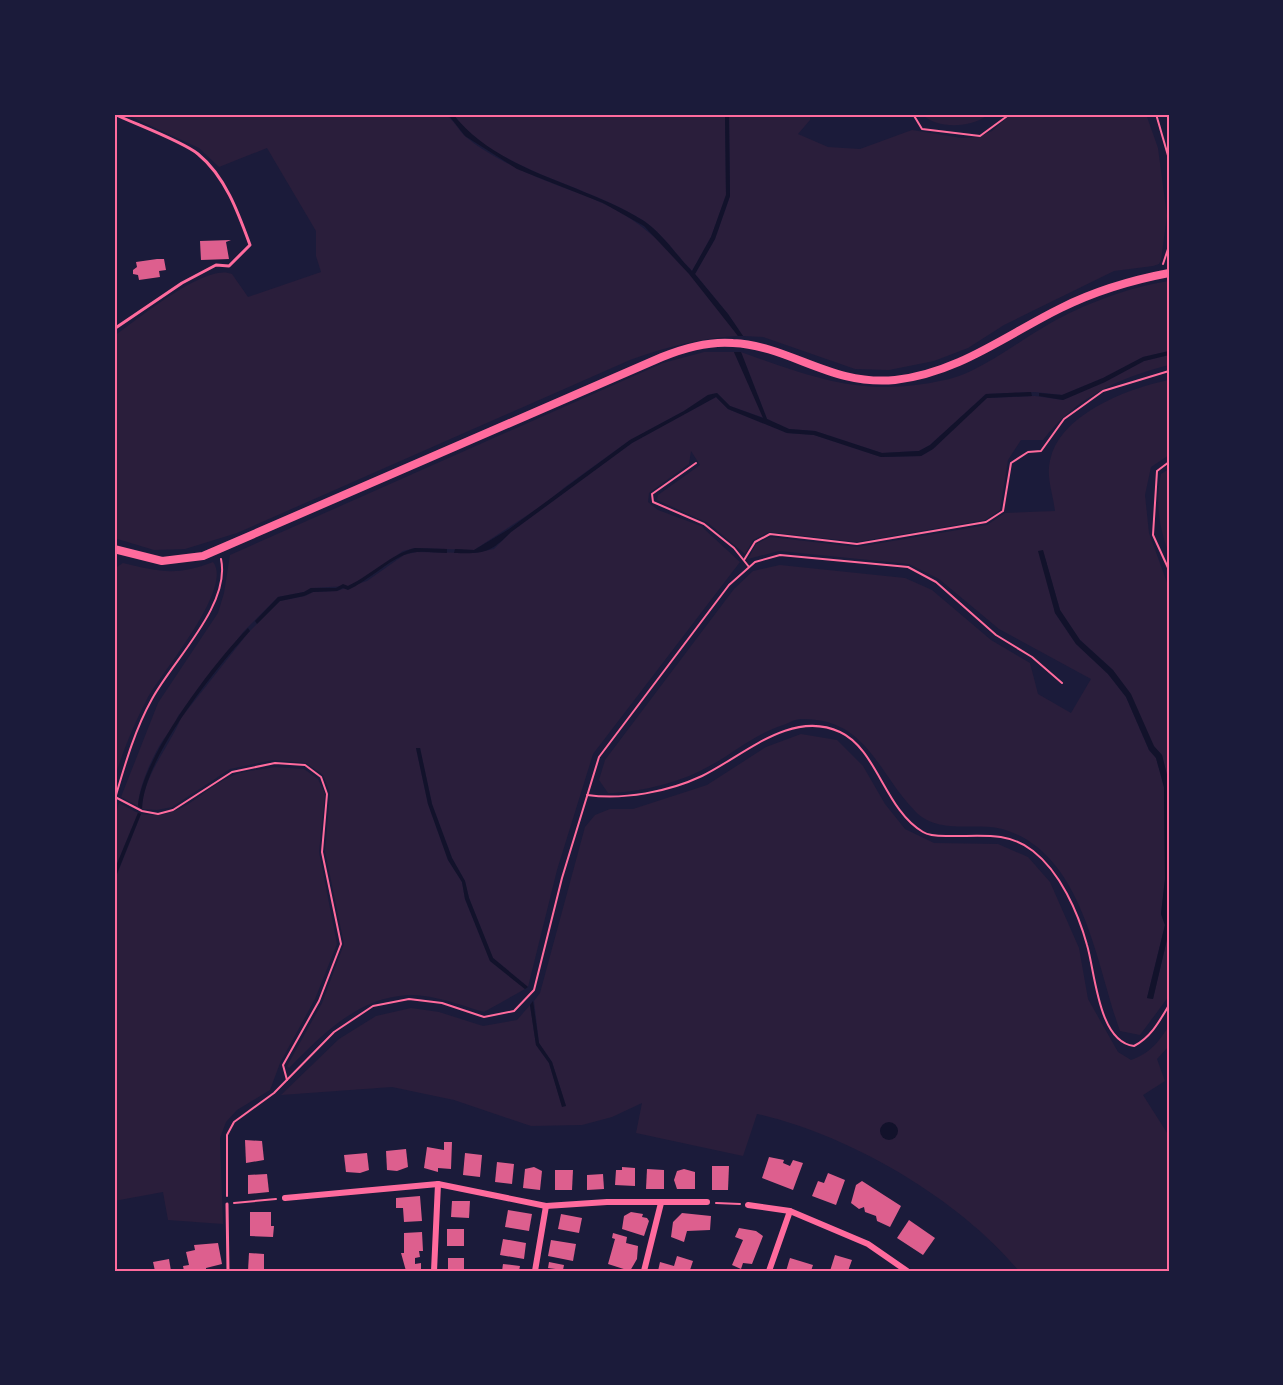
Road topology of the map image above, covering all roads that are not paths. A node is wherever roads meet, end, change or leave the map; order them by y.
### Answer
1 (114, 114) edge
2 (1169, 273) edge
3 (114, 329) edge
4 (114, 549) edge
5 (438, 1184) junction
6 (285, 1198) road end
7 (707, 1202) road end
8 (661, 1203) junction
9 (227, 1204) road end
10 (748, 1205) road end
11 (546, 1206) junction
12 (790, 1211) junction
13 (228, 1271) edge
14 (434, 1271) edge
15 (535, 1271) edge
16 (644, 1271) edge
17 (769, 1271) edge
18 (907, 1271) edge

1 - 3 lane
2 - 4 street
5 - 6 street
5 - 11 street
5 - 14 street
7 - 8 street
8 - 11 street
8 - 16 street
9 - 13 lane
10 - 12 street
11 - 15 street
12 - 17 street
12 - 18 street

